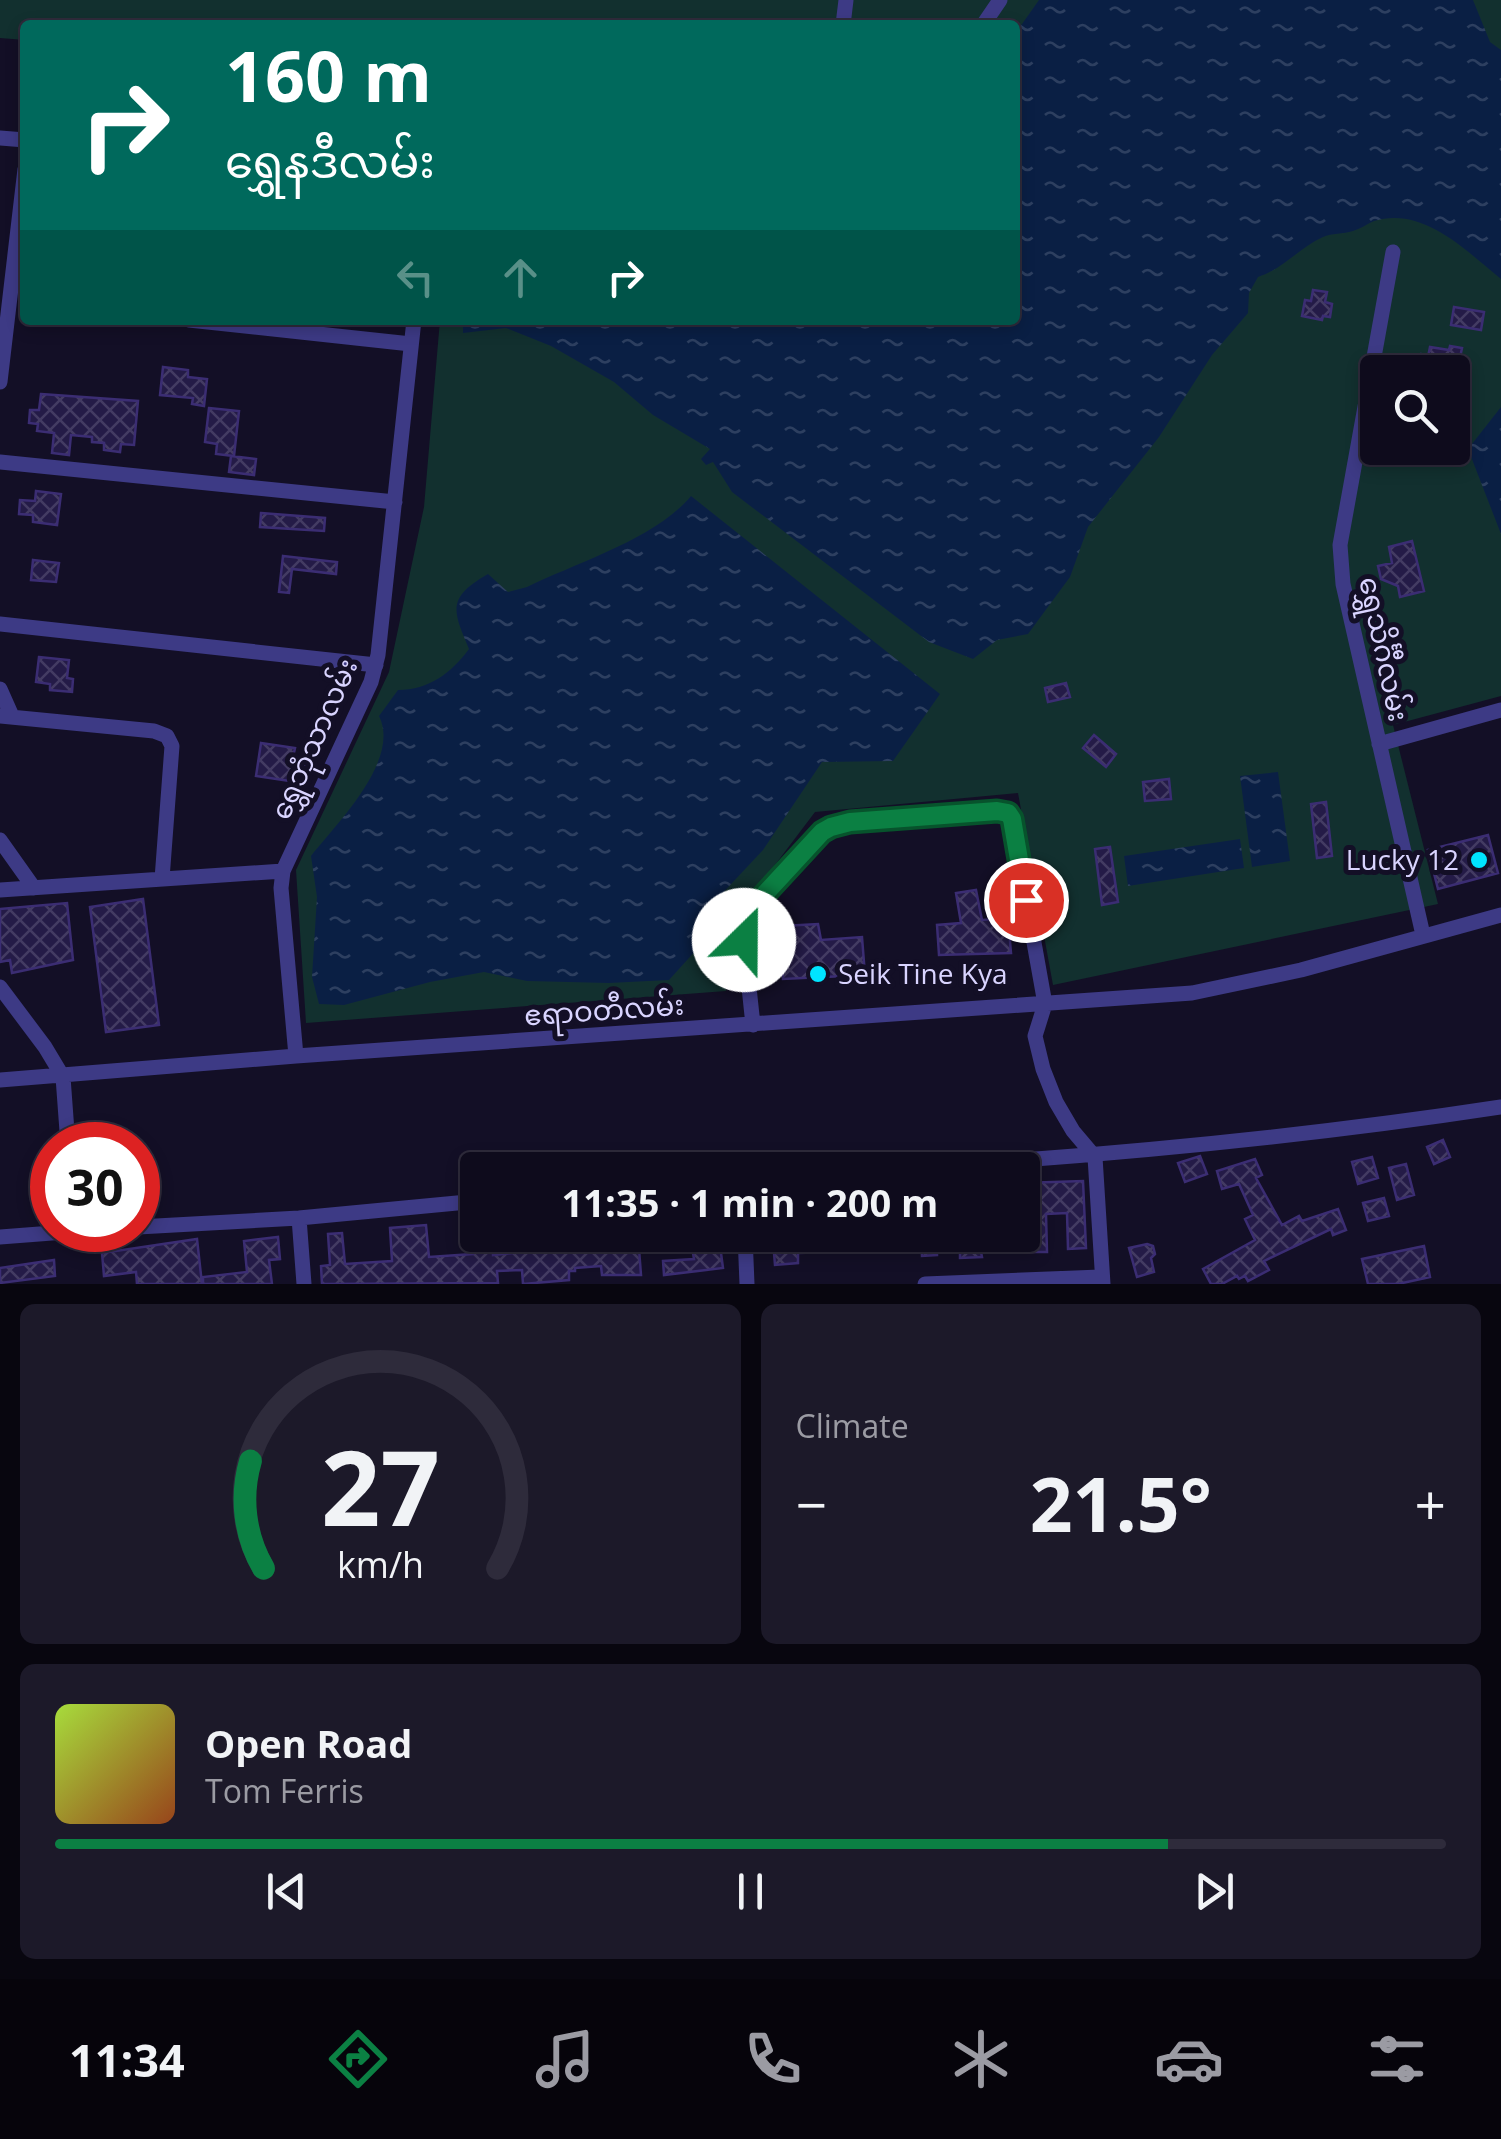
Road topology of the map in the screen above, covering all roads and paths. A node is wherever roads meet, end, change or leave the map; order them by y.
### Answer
1 (20, 216) edge
2 (1393, 252) dead end
3 (11, 301) edge
4 (235, 325) edge
5 (414, 325) edge
6 (412, 344) junction
7 (0, 382) edge
8 (0, 462) edge
9 (395, 502) junction
10 (0, 624) edge
11 (376, 665) junction
12 (0, 689) edge
13 (1501, 710) edge
14 (6, 716) edge
15 (1379, 744) junction
16 (0, 840) edge
17 (283, 871) junction
18 (162, 879) junction
19 (34, 888) junction
20 (0, 890) edge
21 (1501, 915) edge
22 (1423, 936) junction
23 (0, 987) edge
24 (1045, 1004) junction
25 (753, 1024) junction
26 (296, 1056) junction
27 (62, 1078) junction
28 (0, 1080) edge
29 (1501, 1106) edge
30 (66, 1122) edge
31 (1095, 1157) junction
32 (1040, 1160) edge
33 (460, 1203) edge
34 (299, 1218) junction
35 (160, 1226) edge
36 (30, 1234) edge
37 (0, 1237) edge
38 (746, 1252) edge
39 (1101, 1280) edge
40 (973, 1283) edge
41 (304, 1284) edge
42 (747, 1284) edge
43 (924, 1284) edge

1 - 3 street
2 - 15 street, ရွှေသိင်္ဂီလမ်း
3 - 7 street
4 - 6 street
5 - 6 street, ရွှေဘုံသာလမ်း
6 - 9 street, ရွှေဘုံသာလမ်း
8 - 9 street
9 - 11 street, ရွှေဘုံသာလမ်း
10 - 11 street
11 - 17 street, ရွှေဘုံသာလမ်း
12 - 14 street
13 - 15 street
14 - 18 street
15 - 22 street, ရွှေသိင်္ဂီလမ်း
16 - 19 street
17 - 18 street
17 - 26 street, ရွှေဘုံသာလမ်း
18 - 19 street
19 - 20 street
21 - 22 street, ဧရာဝတီလမ်း
22 - 24 street, ဧရာဝတီလမ်း
23 - 27 street
24 - 25 street, ဧရာဝတီလမ်း
24 - 25 street
24 - 31 street
25 - 26 street, ဧရာဝတီလမ်း
26 - 27 street, ဧရာဝတီလမ်း
27 - 28 street, ဧရာဝတီလမ်း
27 - 30 street
29 - 31 street
31 - 32 street
31 - 39 street
33 - 34 street
34 - 35 street
34 - 41 street
36 - 37 street
38 - 42 street
39 - 40 street
40 - 43 street

